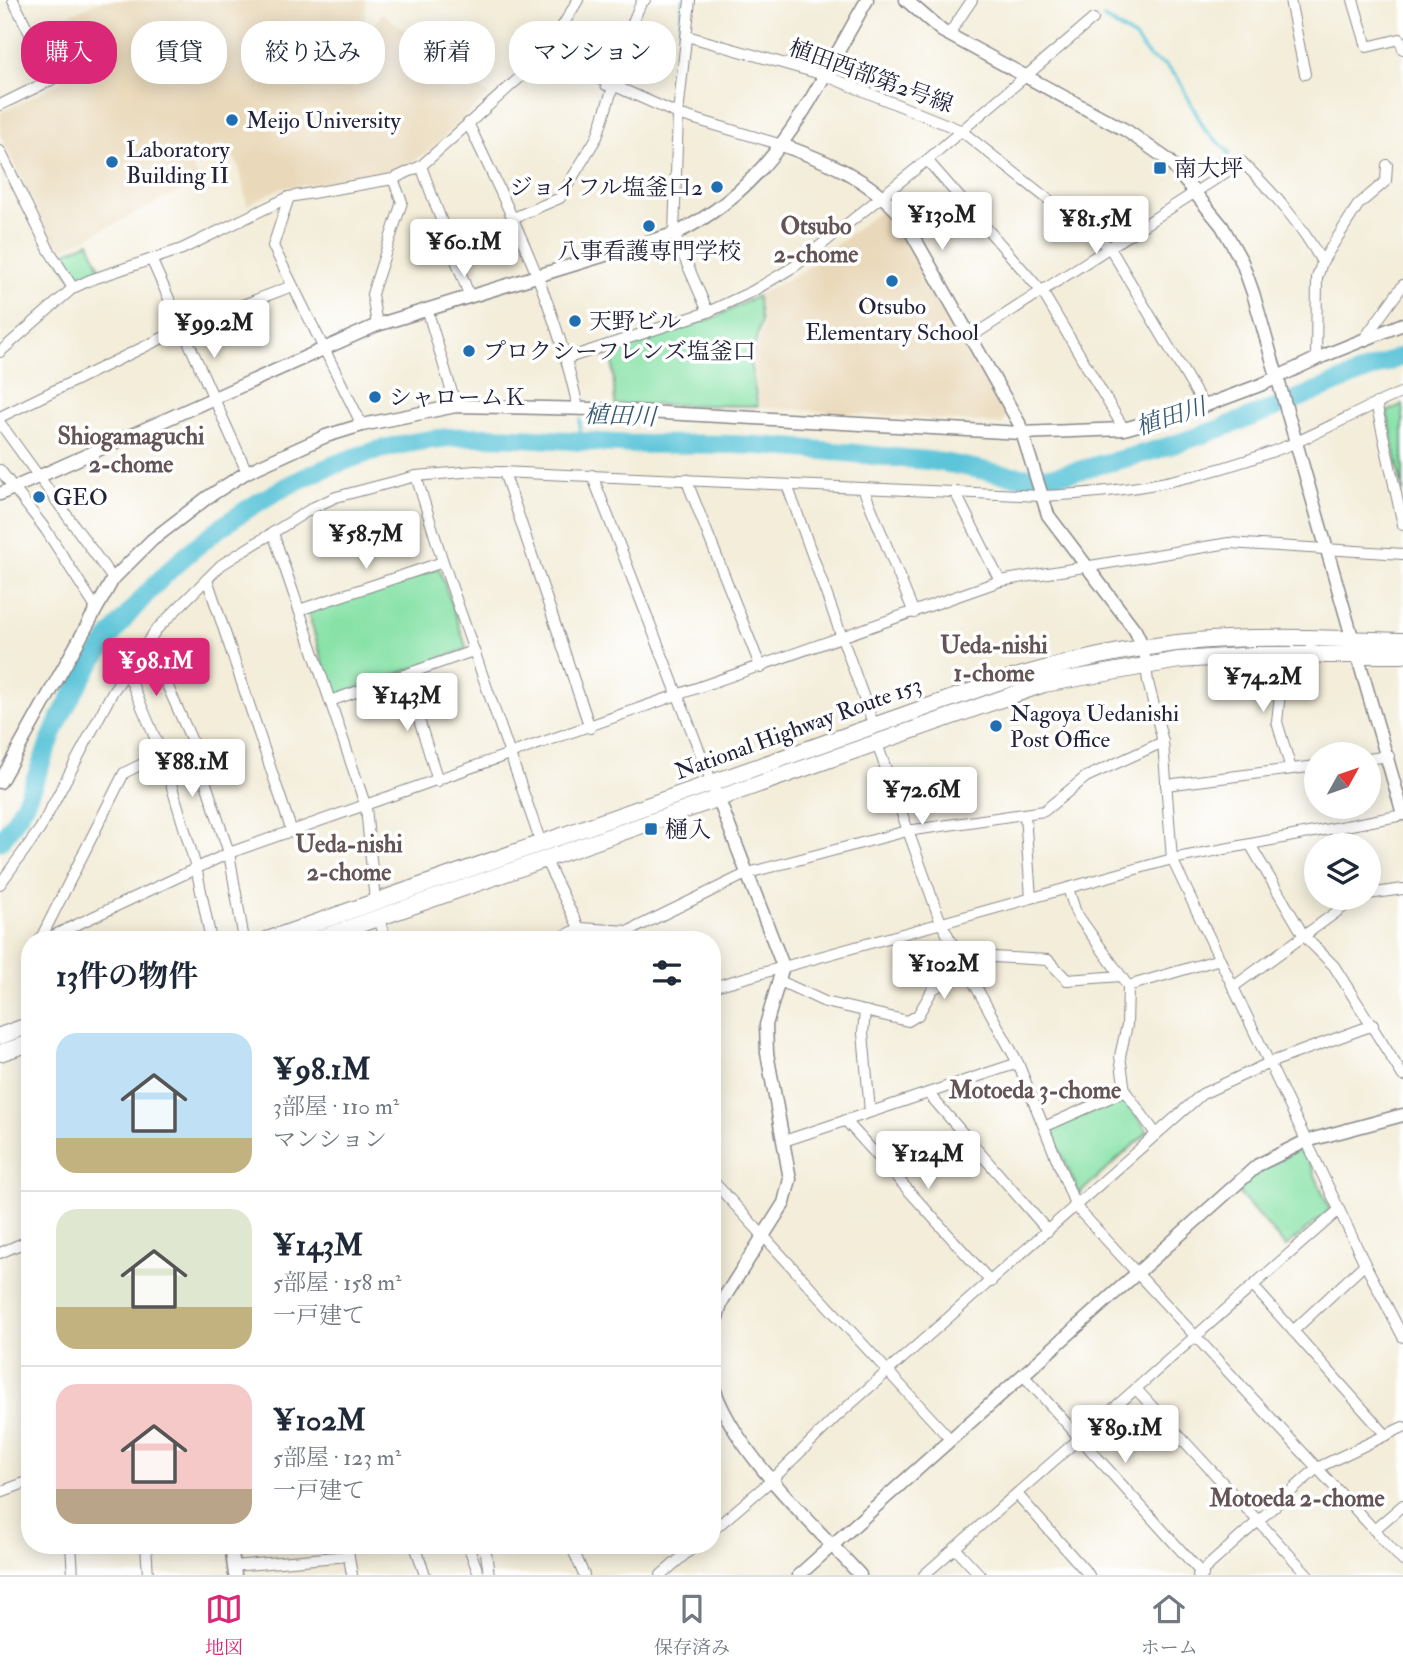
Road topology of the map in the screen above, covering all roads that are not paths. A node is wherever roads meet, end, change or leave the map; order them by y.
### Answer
1 (13, 0) edge
2 (578, 0) edge
3 (645, 0) edge
4 (690, 0) edge
5 (867, 0) edge
6 (906, 0) edge
7 (972, 0) edge
8 (1290, 0) edge
9 (1353, 0) edge
10 (1093, 19) dead end
11 (565, 21) edge
12 (949, 34) junction
13 (687, 36) junction
14 (1403, 49) edge
15 (1305, 74) dead end
16 (824, 75) junction
17 (1026, 76) junction
18 (512, 84) edge
19 (606, 84) edge
20 (610, 86) junction
21 (0, 106) edge
22 (678, 114) junction
23 (468, 123) junction
24 (960, 130) junction
25 (782, 145) junction
26 (0, 151) edge
27 (927, 160) junction
28 (1388, 165) dead end
29 (421, 166) junction
30 (393, 179) junction
31 (1195, 190) junction
32 (883, 194) junction
33 (289, 197) junction
34 (513, 218) junction
35 (674, 234) junction
36 (1110, 248) junction
37 (152, 261) junction
38 (1322, 262) junction
39 (538, 276) junction
40 (1403, 285) edge
41 (292, 286) junction
42 (73, 288) junction
43 (1043, 292) junction
44 (469, 295) junction
45 (427, 309) junction
46 (708, 312) junction
47 (1403, 324) edge
48 (377, 326) junction
49 (183, 328) junction
50 (972, 336) junction
51 (1364, 340) junction
52 (323, 347) junction
53 (0, 352) edge
54 (568, 358) junction
55 (1316, 359) junction
56 (1280, 381) junction
57 (1403, 392) edge
58 (214, 397) junction
59 (1376, 403) junction
60 (456, 406) junction
61 (1204, 407) junction
62 (578, 408) junction
63 (0, 417) edge
64 (0, 423) edge
65 (362, 425) junction
66 (1124, 429) junction
67 (1022, 435) junction
68 (1296, 438) junction
69 (0, 470) edge
70 (247, 472) junction
71 (504, 472) junction
72 (39, 475) junction
73 (592, 475) junction
74 (416, 476) junction
75 (686, 479) junction
76 (787, 485) junction
77 (14, 488) junction
78 (863, 488) junction
79 (955, 492) junction
80 (0, 494) edge
81 (1042, 496) junction
82 (1401, 503) edge
83 (1403, 526) edge
84 (273, 533) junction
85 (1329, 550) junction
86 (1403, 554) edge
87 (443, 562) junction
88 (1086, 567) junction
89 (113, 579) junction
90 (207, 579) junction
91 (1000, 581) junction
92 (96, 608) junction
93 (299, 610) junction
94 (914, 612) junction
95 (841, 640) junction
96 (1403, 640) edge
97 (148, 642) junction
98 (1357, 646) junction
99 (473, 651) junction
100 (1284, 655) junction
101 (1403, 655) edge
102 (1145, 657) junction
103 (761, 668) junction
104 (127, 672) junction
105 (405, 675) junction
106 (679, 696) junction
107 (330, 701) junction
108 (590, 728) junction
109 (875, 734) junction
110 (1163, 742) junction
111 (162, 754) junction
112 (510, 755) junction
113 (1389, 756) junction
114 (1381, 757) edge
115 (1304, 767) edge
116 (1291, 769) junction
117 (438, 781) junction
118 (0, 782) edge
119 (1166, 785) junction
120 (715, 791) junction
121 (366, 807) junction
122 (1403, 814) edge
123 (1025, 815) junction
124 (907, 831) junction
125 (292, 832) junction
126 (1251, 846) junction
127 (543, 851) junction
128 (229, 853) junction
129 (1172, 859) junction
130 (196, 867) junction
131 (748, 873) junction
132 (0, 884) edge
133 (1068, 888) junction
134 (1403, 889) edge
135 (1381, 892) edge
136 (1031, 898) junction
137 (376, 910) junction
138 (1340, 910) edge
139 (941, 923) junction
140 (580, 928) junction
141 (46, 931) edge
142 (61, 931) edge
143 (209, 931) edge
144 (242, 931) edge
145 (300, 931) edge
146 (333, 931) edge
147 (383, 931) edge
148 (574, 931) edge
149 (581, 931) edge
150 (1304, 936) junction
151 (1220, 959) junction
152 (783, 966) junction
153 (968, 970) junction
154 (1121, 976) junction
155 (780, 981) junction
156 (721, 984) edge
157 (1128, 986) junction
158 (1233, 987) junction
159 (865, 1011) junction
160 (1373, 1025) junction
161 (21, 1028) edge
162 (0, 1036) edge
163 (21, 1046) edge
164 (0, 1053) edge
165 (1018, 1063) junction
166 (1269, 1063) junction
167 (1403, 1076) edge
168 (1125, 1091) junction
169 (928, 1093) junction
170 (870, 1112) junction
171 (1403, 1115) edge
172 (845, 1120) junction
173 (1044, 1127) junction
174 (1156, 1134) junction
175 (783, 1141) junction
176 (1306, 1141) junction
177 (721, 1190) edge
178 (1076, 1206) junction
179 (1339, 1210) junction
180 (1048, 1231) junction
181 (762, 1234) junction
182 (21, 1244) edge
183 (0, 1253) edge
184 (1365, 1264) junction
185 (1137, 1272) junction
186 (991, 1282) junction
187 (1252, 1286) junction
188 (721, 1292) edge
189 (1293, 1331) junction
190 (1196, 1336) junction
191 (1403, 1337) edge
192 (889, 1373) junction
193 (1023, 1375) junction
194 (1136, 1389) junction
195 (721, 1404) edge
196 (1403, 1427) edge
197 (1386, 1435) junction
198 (1080, 1438) junction
199 (951, 1440) junction
200 (1317, 1468) junction
201 (773, 1479) junction
202 (21, 1484) edge
203 (0, 1492) edge
204 (1017, 1494) junction
205 (1403, 1505) edge
206 (1258, 1521) junction
207 (721, 1523) edge
208 (1374, 1530) junction
209 (833, 1546) junction
210 (955, 1548) junction
211 (72, 1554) edge
212 (147, 1554) edge
213 (325, 1554) edge
214 (349, 1554) edge
215 (418, 1554) edge
216 (471, 1554) edge
217 (486, 1554) edge
218 (575, 1554) edge
219 (684, 1554) edge
220 (1403, 1561) edge
221 (234, 1570) edge
222 (1201, 1574) edge
223 (73, 1575) edge
224 (148, 1575) edge
225 (352, 1575) edge
226 (425, 1575) edge
227 (479, 1575) edge
228 (489, 1575) edge
229 (584, 1575) edge
230 (661, 1575) edge
231 (799, 1575) edge
232 (860, 1575) edge
233 (924, 1575) edge
234 (980, 1575) edge
235 (1090, 1575) edge
236 (1308, 1575) edge

1 - 21 street
2 - 11 street
3 - 20 street
4 - 13 street
5 - 16 street
6 - 12 street
7 - 12 street
8 - 15 street
9 - 14 street
10 - 17 street
12 - 17 street
13 - 16 street, 植田西部第2号線
13 - 22 street
16 - 24 street, 植田西部第2号線
16 - 25 street
17 - 24 street
17 - 31 street
18 - 23 street
19 - 20 street
20 - 22 street
20 - 34 street
22 - 25 street
22 - 35 street
23 - 29 street
23 - 34 street
24 - 27 street
24 - 36 street, 植田西部第2号線
25 - 32 street
25 - 35 street
26 - 42 street
27 - 32 street
27 - 43 street
28 - 38 street
29 - 30 street
29 - 44 street
30 - 33 street
30 - 48 street
31 - 36 street
31 - 38 street
31 - 56 street
32 - 46 street
32 - 50 street
33 - 37 street
33 - 41 street
34 - 39 street
35 - 39 street
35 - 46 street
36 - 43 street
36 - 61 street
37 - 42 street
37 - 49 street
38 - 55 street
39 - 44 street
39 - 54 street
40 - 51 street
41 - 49 street
41 - 52 street
42 - 53 street
43 - 50 street
43 - 66 street
44 - 45 street
45 - 48 street
45 - 60 street
46 - 54 street
47 - 51 street
48 - 52 street
49 - 58 street
49 - 63 street
50 - 67 street
51 - 55 street
52 - 58 street
52 - 65 street
54 - 62 street
55 - 56 street
56 - 61 street
56 - 68 street
57 - 59 street
58 - 70 street
58 - 72 street
59 - 68 street
59 - 82 street
60 - 62 street
60 - 65 street
61 - 66 street
62 - 67 street
64 - 72 street
65 - 70 street
66 - 67 street
67 - 81 street
68 - 81 street
68 - 85 street
69 - 77 street
70 - 89 street
71 - 73 street
71 - 74 street
71 - 108 street
72 - 77 street
72 - 89 street
73 - 75 street
73 - 106 street
74 - 84 street
74 - 87 street
75 - 76 street
75 - 103 street
76 - 78 street
76 - 95 street
77 - 80 street
77 - 92 street
78 - 79 street
78 - 94 street
79 - 81 street
79 - 91 street
81 - 88 street
82 - 83 street
84 - 90 street
84 - 93 street
85 - 86 street
85 - 88 street
85 - 98 street
87 - 93 street
87 - 99 street
88 - 91 street
88 - 102 street
89 - 92 street
90 - 97 street
90 - 125 street
91 - 94 street
92 - 118 street
93 - 107 street
94 - 95 street
95 - 103 street
95 - 109 street
96 - 98 highway, National Highway Route 153
97 - 104 street
97 - 128 street
98 - 100 highway, National Highway Route 153
98 - 101 highway, National Highway Route 153
98 - 102 highway, National Highway Route 153
98 - 113 street
99 - 105 street
99 - 112 street
100 - 102 highway, National Highway Route 153
100 - 116 street
102 - 109 highway, National Highway Route 153
102 - 110 street
103 - 106 street
104 - 111 street
104 - 132 street
105 - 107 street
105 - 117 street
106 - 108 street
106 - 120 street
107 - 121 street
108 - 112 street
109 - 120 highway, National Highway Route 153
109 - 124 street
110 - 119 street
110 - 123 street
111 - 130 street
111 - 141 street
112 - 117 street
112 - 127 street
113 - 114 street
113 - 122 street
115 - 116 street
116 - 119 street
117 - 121 street
119 - 129 street
120 - 127 highway, National Highway Route 153
120 - 131 street
121 - 125 street
121 - 137 street
122 - 126 street
123 - 124 street
123 - 136 street
124 - 131 street
124 - 139 street
125 - 128 street
126 - 129 street
126 - 150 street
127 - 137 highway, National Highway Route 153
127 - 140 street
128 - 130 street
128 - 144 street
129 - 133 street
129 - 151 street
130 - 142 street
130 - 143 street
131 - 140 street
131 - 152 street
133 - 136 street
133 - 154 street
134 - 135 street
136 - 139 street
137 - 145 highway, National Highway Route 153
137 - 146 highway, National Highway Route 153
137 - 147 street
138 - 150 street
139 - 152 street
139 - 153 street
140 - 148 street
140 - 149 street
150 - 158 street
150 - 160 street
151 - 157 street
151 - 158 street
152 - 155 street
152 - 156 street
153 - 154 street
153 - 159 street
153 - 165 street
154 - 157 street
155 - 159 street
155 - 175 street
157 - 168 street
158 - 166 street
159 - 170 street
160 - 166 street
160 - 167 street
161 - 162 highway
163 - 164 highway
165 - 169 street
165 - 173 street
166 - 174 street
166 - 176 street
168 - 173 street
168 - 174 street
169 - 170 street
169 - 180 street
170 - 172 street
171 - 176 street
172 - 175 street
172 - 186 street
173 - 178 street
174 - 178 street
175 - 181 street
176 - 179 street
176 - 185 street
177 - 181 street
178 - 180 street
178 - 185 street
179 - 184 street
179 - 187 street
180 - 186 street
181 - 188 street
181 - 192 street
182 - 183 street
184 - 189 street
184 - 191 street
185 - 190 street
185 - 193 street
186 - 192 street
187 - 189 street
187 - 190 street
189 - 197 street
190 - 194 street
190 - 200 street
192 - 199 street
192 - 201 street
193 - 198 street
193 - 199 street
194 - 198 street
194 - 206 street
195 - 201 street
196 - 197 street
197 - 200 street
198 - 204 street
198 - 222 street
199 - 209 street
200 - 206 street
200 - 208 street
201 - 207 street
201 - 209 street
202 - 203 street
204 - 210 street
204 - 235 street
205 - 208 street
206 - 222 street
206 - 236 street
208 - 220 street
209 - 231 street
209 - 232 street
210 - 233 street
210 - 234 street
211 - 223 street
212 - 224 street
213 - 221 street
214 - 225 street
215 - 226 street
216 - 227 street
217 - 228 street
218 - 229 street
219 - 230 street

